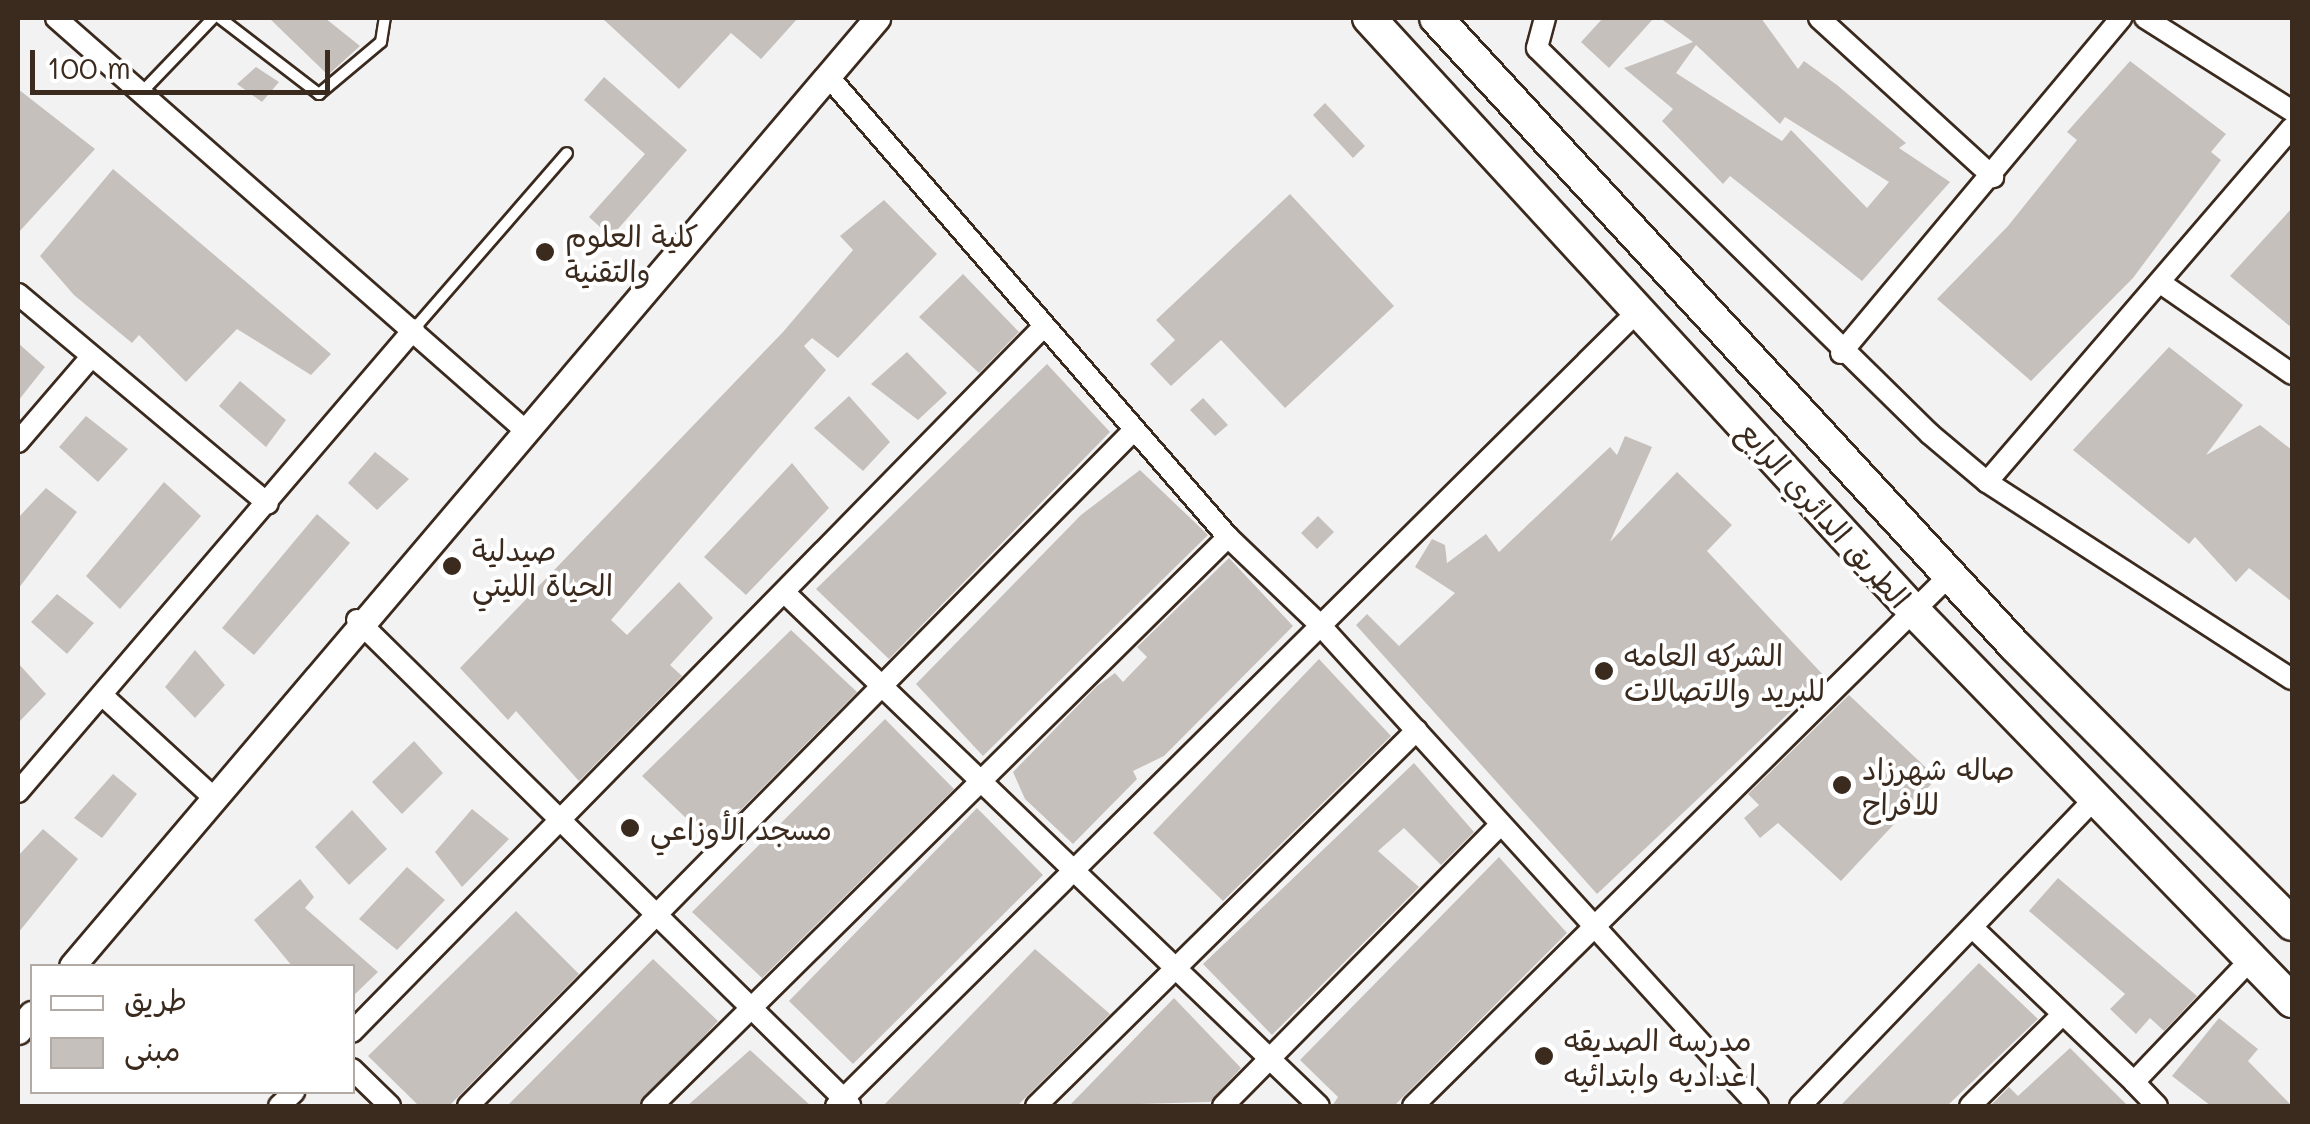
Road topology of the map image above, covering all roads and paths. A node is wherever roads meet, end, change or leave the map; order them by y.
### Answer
1 (56, 18) edge
2 (216, 18) edge
3 (385, 18) edge
4 (877, 18) edge
5 (1369, 18) edge
6 (1436, 18) edge
7 (1544, 18) edge
8 (1819, 18) edge
9 (2121, 18) edge
10 (2145, 18) edge
11 (827, 75) junction
12 (142, 93) junction
13 (2292, 111) edge
14 (2292, 128) edge
15 (567, 153) dead end
16 (1993, 177) junction
17 (2162, 284) junction
18 (18, 294) edge
19 (1639, 310) junction
20 (1043, 326) junction
21 (414, 329) junction
22 (1841, 353) junction
23 (92, 356) junction
24 (2292, 374) edge
25 (526, 431) junction
26 (1133, 431) junction
27 (18, 442) edge
28 (1987, 482) junction
29 (268, 504) junction
30 (1228, 537) junction
31 (1950, 575) junction
32 (784, 593) junction
33 (1912, 609) junction
34 (357, 620) junction
35 (1321, 626) junction
36 (2292, 679) edge
37 (885, 685) junction
38 (102, 695) junction
39 (1417, 730) junction
40 (979, 776) junction
41 (18, 792) edge
42 (214, 798) junction
43 (2092, 801) junction
44 (564, 821) junction
45 (1500, 825) junction
46 (1077, 871) junction
47 (658, 917) junction
48 (2292, 924) edge
49 (1975, 930) junction
50 (1593, 932) junction
51 (2250, 960) junction
52 (74, 964) edge
53 (1174, 966) junction
54 (2292, 1001) edge
55 (750, 1007) junction
56 (2062, 1015) junction
57 (355, 1029) edge
58 (1272, 1058) junction
59 (355, 1072) edge
60 (2134, 1082) junction
61 (843, 1104) edge
62 (390, 1106) edge
63 (468, 1106) edge
64 (652, 1106) edge
65 (1036, 1106) edge
66 (1223, 1106) edge
67 (1318, 1106) edge
68 (1413, 1106) edge
69 (1758, 1106) edge
70 (1800, 1106) edge
71 (1970, 1106) edge
72 (2156, 1106) edge

1 - 12 street
2 - 3 lane
2 - 12 lane
4 - 11 street
5 - 19 main road, الطريق الدائري الرابع
6 - 31 main road, الطريق الدائري الرابع
7 - 22 street
8 - 16 street
9 - 16 street
10 - 13 street
11 - 20 street
11 - 25 street
12 - 21 street
14 - 17 street
15 - 21 lane
16 - 22 street
17 - 24 street
17 - 28 street
18 - 23 street
19 - 33 main road, الطريق الدائري الرابع
19 - 35 street
20 - 26 street
20 - 32 street
21 - 25 street
21 - 29 street
22 - 28 street
23 - 27 street
23 - 29 street
25 - 34 street
26 - 30 street
26 - 37 street
28 - 36 street
29 - 38 street
30 - 35 street
30 - 40 street
31 - 33 street
31 - 48 main road, الطريق الدائري الرابع
32 - 37 street
32 - 44 street
33 - 43 main road, الطريق الدائري الرابع
33 - 50 street
34 - 42 street
34 - 44 street
35 - 39 street
35 - 46 street
37 - 40 street
37 - 47 street
38 - 41 street
38 - 42 street
39 - 45 street
39 - 53 street
40 - 46 street
40 - 55 street
42 - 52 street
43 - 49 street
43 - 51 main road, الطريق الدائري الرابع
44 - 47 street
44 - 57 street
45 - 50 street
45 - 58 street
46 - 53 street
46 - 61 street
47 - 55 street
47 - 63 street
49 - 56 street
49 - 70 street
50 - 68 street
50 - 69 street
51 - 54 main road, الطريق الدائري الرابع
51 - 60 street
53 - 58 street
53 - 65 street
55 - 61 street
55 - 64 street
56 - 60 street
56 - 71 street
58 - 66 street
58 - 67 street
59 - 62 street
60 - 72 street

